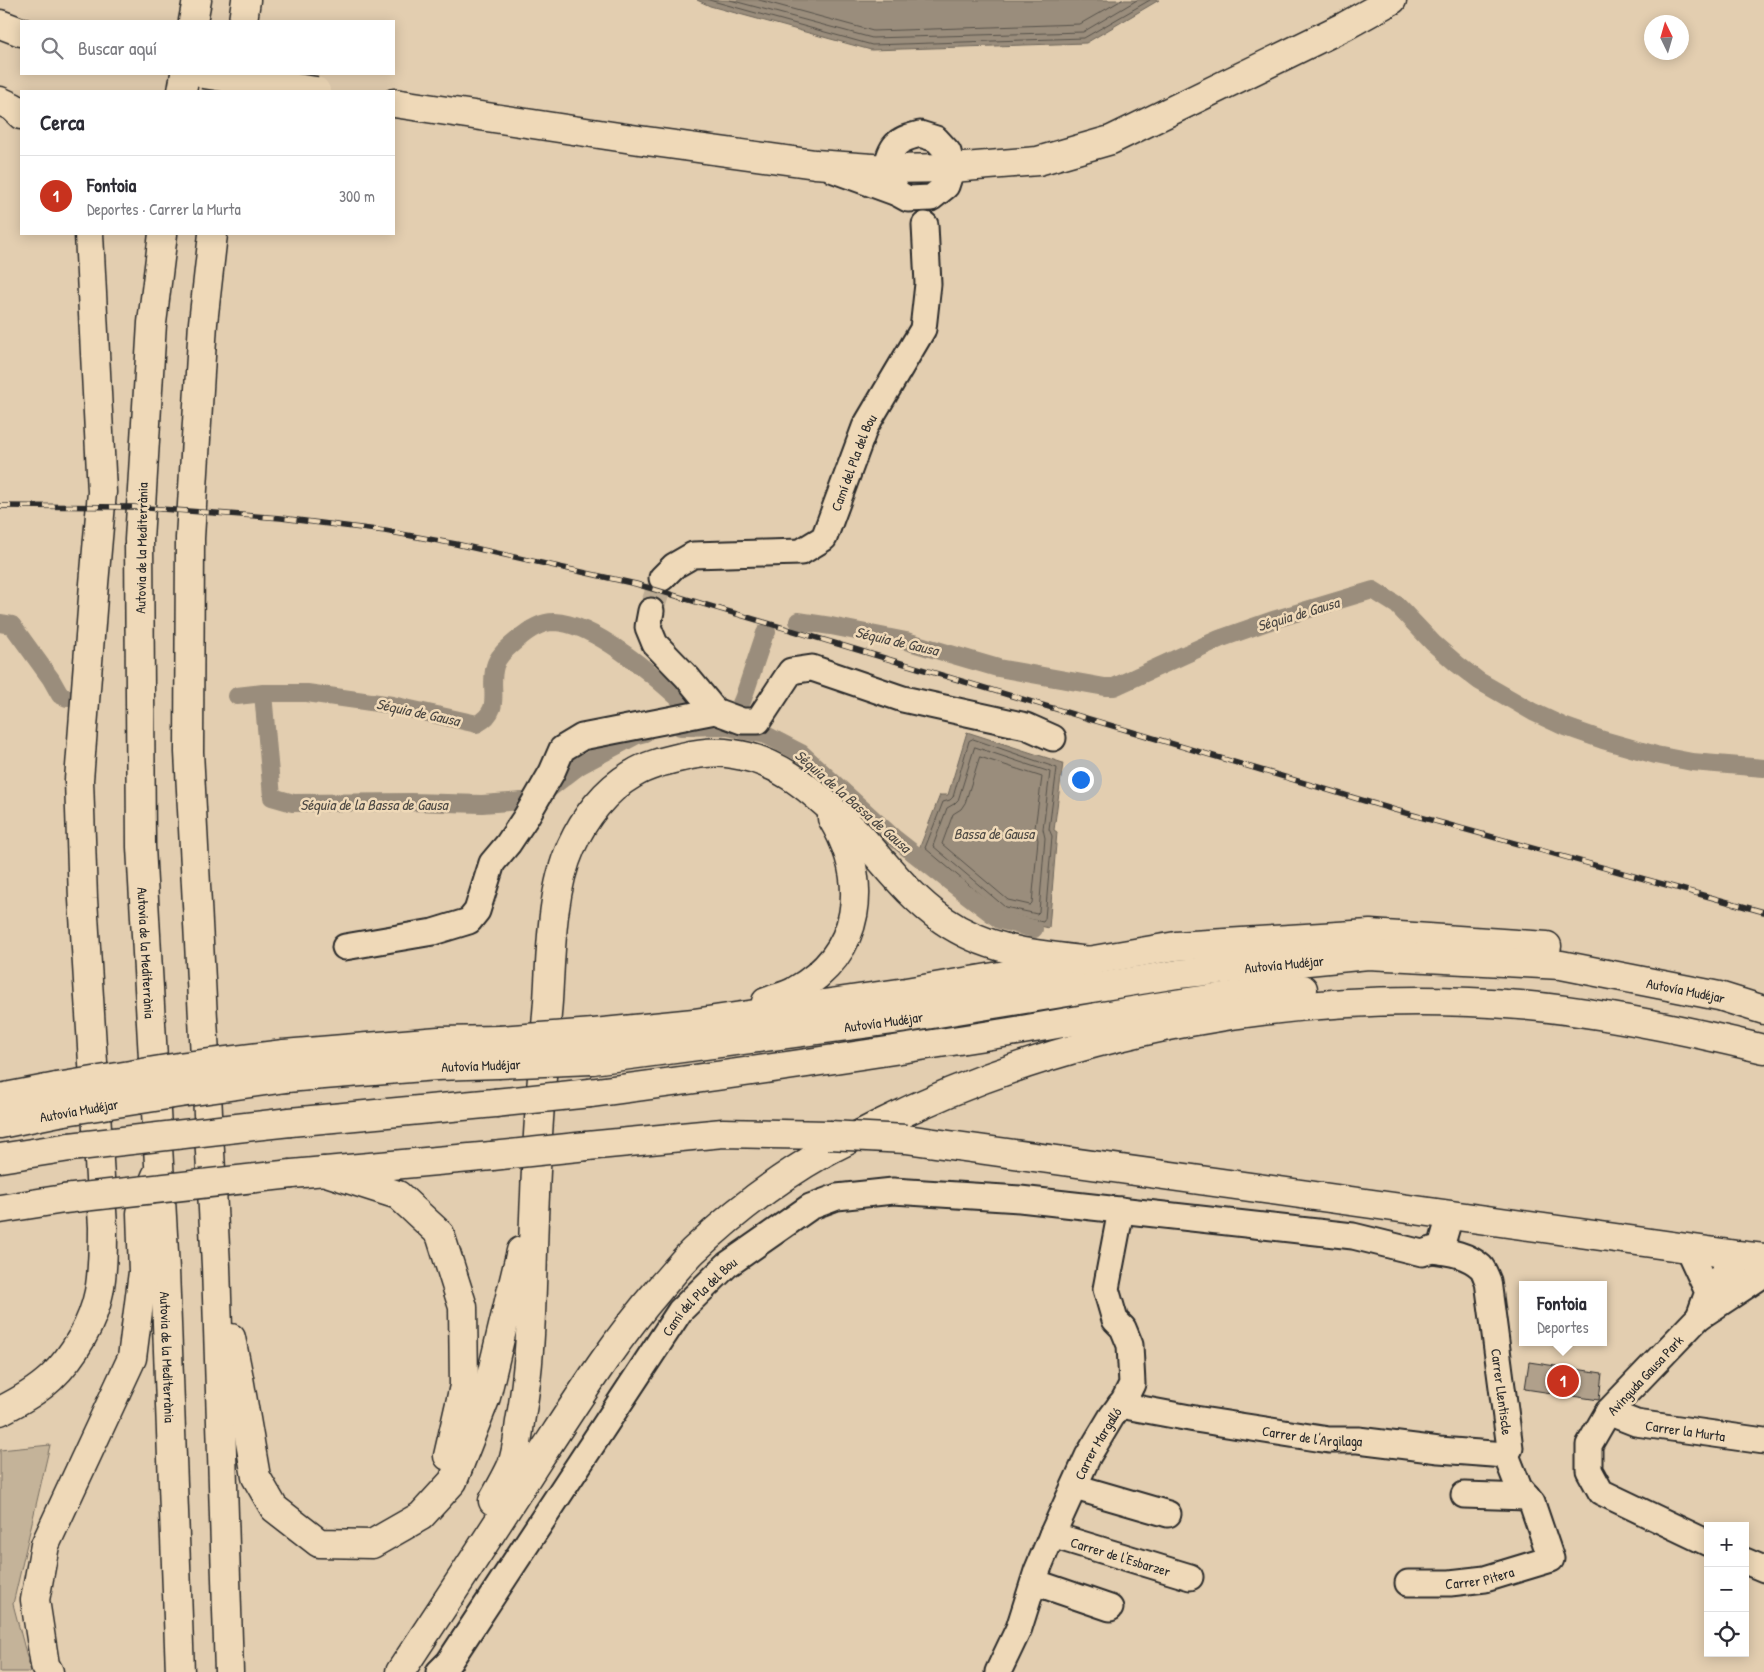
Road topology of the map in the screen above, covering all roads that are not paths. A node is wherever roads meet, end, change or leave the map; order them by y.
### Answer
1 (197, 0) edge
2 (246, 0) edge
3 (1392, 0) edge
4 (194, 20) edge
5 (243, 20) edge
6 (0, 24) edge
7 (20, 32) edge
8 (185, 75) edge
9 (210, 75) edge
10 (234, 75) edge
11 (182, 90) edge
12 (232, 90) edge
13 (310, 90) edge
14 (0, 101) edge
15 (395, 103) edge
16 (20, 114) edge
17 (815, 164) junction
18 (952, 168) junction
19 (886, 169) junction
20 (912, 196) junction
21 (89, 235) edge
22 (163, 235) edge
23 (213, 235) edge
24 (662, 578) tunnel mouth
25 (652, 611) tunnel mouth
26 (715, 711) junction
27 (1053, 738) dead end
28 (819, 798) junction
29 (345, 947) dead end
30 (1092, 961) junction
31 (1764, 994) edge
32 (1764, 1010) edge
33 (1764, 1039) edge
34 (593, 1046) junction
35 (1764, 1049) edge
36 (0, 1098) edge
37 (58, 1100) junction
38 (0, 1124) edge
39 (0, 1158) edge
40 (159, 1168) junction
41 (323, 1171) junction
42 (535, 1194) junction
43 (0, 1208) edge
44 (1121, 1210) junction
45 (1450, 1216) junction
46 (1688, 1249) junction
47 (1433, 1250) junction
48 (1737, 1256) junction
49 (1764, 1258) edge
50 (216, 1266) junction
51 (1764, 1274) edge
52 (1719, 1294) junction
53 (1120, 1405) junction
54 (0, 1411) edge
55 (1608, 1412) junction
56 (1764, 1441) edge
57 (1506, 1455) junction
58 (1075, 1487) junction
59 (1464, 1494) dead end
60 (1527, 1497) junction
61 (1168, 1514) dead end
62 (421, 1516) junction
63 (1052, 1535) junction
64 (1704, 1541) edge
65 (1551, 1558) joint
66 (1749, 1563) edge
67 (1764, 1570) edge
68 (1190, 1577) dead end
69 (1034, 1582) junction
70 (1408, 1583) dead end
71 (1110, 1608) dead end
72 (407, 1661) edge
73 (49, 1672) edge
74 (180, 1672) edge
75 (229, 1672) edge
76 (439, 1672) edge
77 (998, 1672) edge

1 - 4 main road
2 - 5 main road
3 - 18 main road
6 - 7 main road
8 - 11 main road
9 - 13 main road, bridge
10 - 12 main road
14 - 16 main road
15 - 17 main road
17 - 19 main road
17 - 20 street
18 - 19 main road
18 - 20 street
19 - 20 street, Camí del Pla del Bou
20 - 24 street, Camí del Pla del Bou
21 - 54 main road
22 - 40 main road, Autovia de la Mediterrània
23 - 50 main road
25 - 26 street
26 - 27 street
26 - 29 street
28 - 30 main road
28 - 34 main road
28 - 42 main road
30 - 31 main road
30 - 34 main road
32 - 34 main road, Autovía Mudéjar
33 - 39 main road, Autovía Mudéjar, bridge
34 - 37 main road, Autovía Mudéjar, bridge
35 - 72 main road
36 - 37 main road
37 - 38 main road, Autovía Mudéjar
40 - 73 main road
40 - 74 main road, Autovia de la Mediterrània
41 - 43 main road, bridge
41 - 45 main road, bridge
41 - 62 main road
42 - 62 main road
42 - 72 main road
44 - 47 street, Camí del Pla del Bou
44 - 53 street, Carrer Margalló
44 - 76 street, Camí del Pla del Bou
45 - 46 main road
45 - 47 street
46 - 48 main road
46 - 52 street
47 - 57 street, Carrer Llentiscle
48 - 49 main road
48 - 52 street
50 - 62 main road
50 - 75 main road
51 - 52 street, Avinguda Gausa Park
52 - 55 street, Avinguda Gausa Park
53 - 57 street, Carrer de l'Argilaga
53 - 58 street, Carrer Margalló
55 - 56 street, Carrer la Murta
55 - 64 street, Avinguda Gausa Park
57 - 60 street, Carrer Llentiscle
58 - 61 street
58 - 63 street, Carrer Margalló
59 - 60 street
60 - 65 street, Carrer Llentiscle
63 - 68 street, Carrer de l'Esbarzer
63 - 69 street, Carrer Margalló
65 - 70 street, Carrer Pitera
66 - 67 street
69 - 71 street
69 - 77 street, Carrer Margalló

